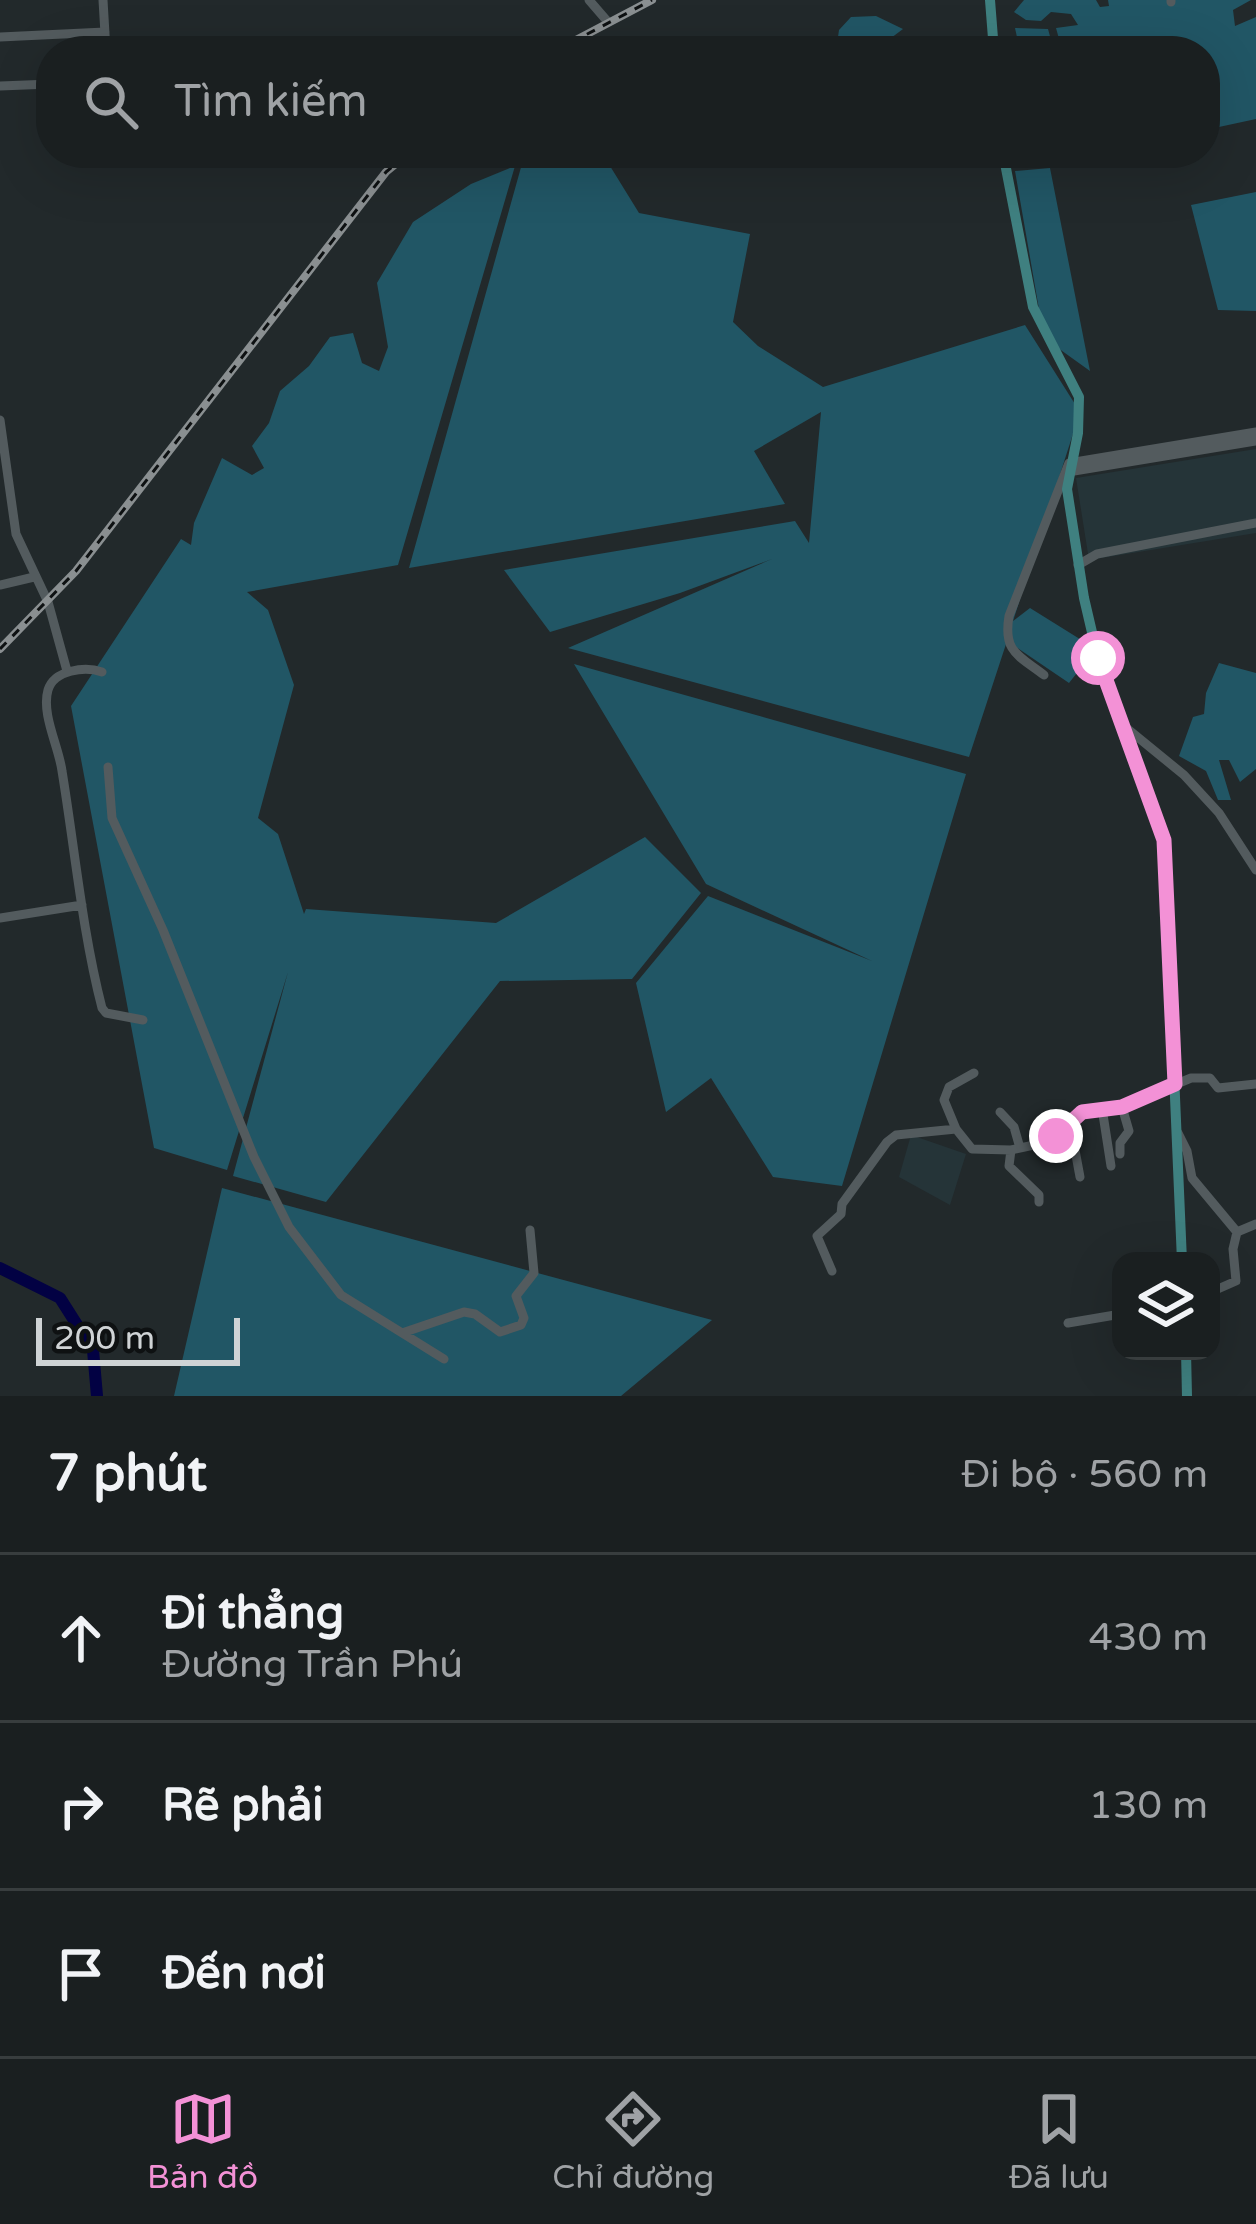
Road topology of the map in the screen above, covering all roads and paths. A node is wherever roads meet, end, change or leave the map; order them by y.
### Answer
1 (103, 0) edge
2 (589, 0) edge
3 (990, 0) edge
4 (608, 22) dead end
5 (105, 32) junction
6 (105, 36) edge
7 (993, 36) edge
8 (0, 38) edge
9 (36, 85) edge
10 (0, 86) edge
11 (1006, 168) edge
12 (0, 420) edge
13 (1256, 432) edge
14 (1256, 441) edge
15 (1069, 468) junction
16 (1256, 523) edge
17 (1078, 566) junction
18 (34, 578) junction
19 (0, 585) edge
20 (67, 671) junction
21 (102, 672) dead end
22 (1044, 675) dead end
23 (1124, 725) junction
24 (108, 767) dead end
25 (1256, 870) edge
26 (82, 905) junction
27 (0, 918) edge
28 (143, 1020) dead end
29 (974, 1073) dead end
30 (1175, 1084) junction
31 (1256, 1084) edge
32 (1122, 1107) junction
33 (1102, 1108) junction
34 (1000, 1112) dead end
35 (1070, 1123) junction
36 (956, 1129) junction
37 (1178, 1132) junction
38 (1016, 1149) junction
39 (1120, 1154) dead end
40 (1111, 1166) dead end
41 (1080, 1177) dead end
42 (1039, 1202) dead end
43 (1256, 1224) edge
44 (530, 1231) dead end
45 (1237, 1232) junction
46 (1182, 1252) edge
47 (832, 1271) dead end
48 (1220, 1288) edge
49 (1112, 1316) edge
50 (1069, 1324) dead end
51 (405, 1332) junction
52 (444, 1359) dead end
53 (1186, 1360) edge
54 (1187, 1392) edge

1 - 5 street
2 - 4 street
3 - 7 main road
5 - 6 street
5 - 8 street
9 - 10 street
11 - 15 main road
12 - 18 street
13 - 15 street
14 - 15 street
15 - 17 main road
15 - 22 street
16 - 17 street
17 - 23 main road
18 - 19 street
18 - 20 street
20 - 21 street
20 - 26 street
23 - 25 street
23 - 30 main road
24 - 51 street
26 - 27 street
26 - 28 street
29 - 36 street
30 - 31 street
30 - 32 street
30 - 37 main road
32 - 33 street
32 - 39 street
33 - 35 street
33 - 40 street
34 - 38 street
35 - 38 street
35 - 41 street
36 - 38 street
36 - 47 street
37 - 45 street
37 - 46 main road
38 - 42 street
43 - 45 street
44 - 51 street
45 - 48 street
49 - 50 street
51 - 52 street
53 - 54 main road

